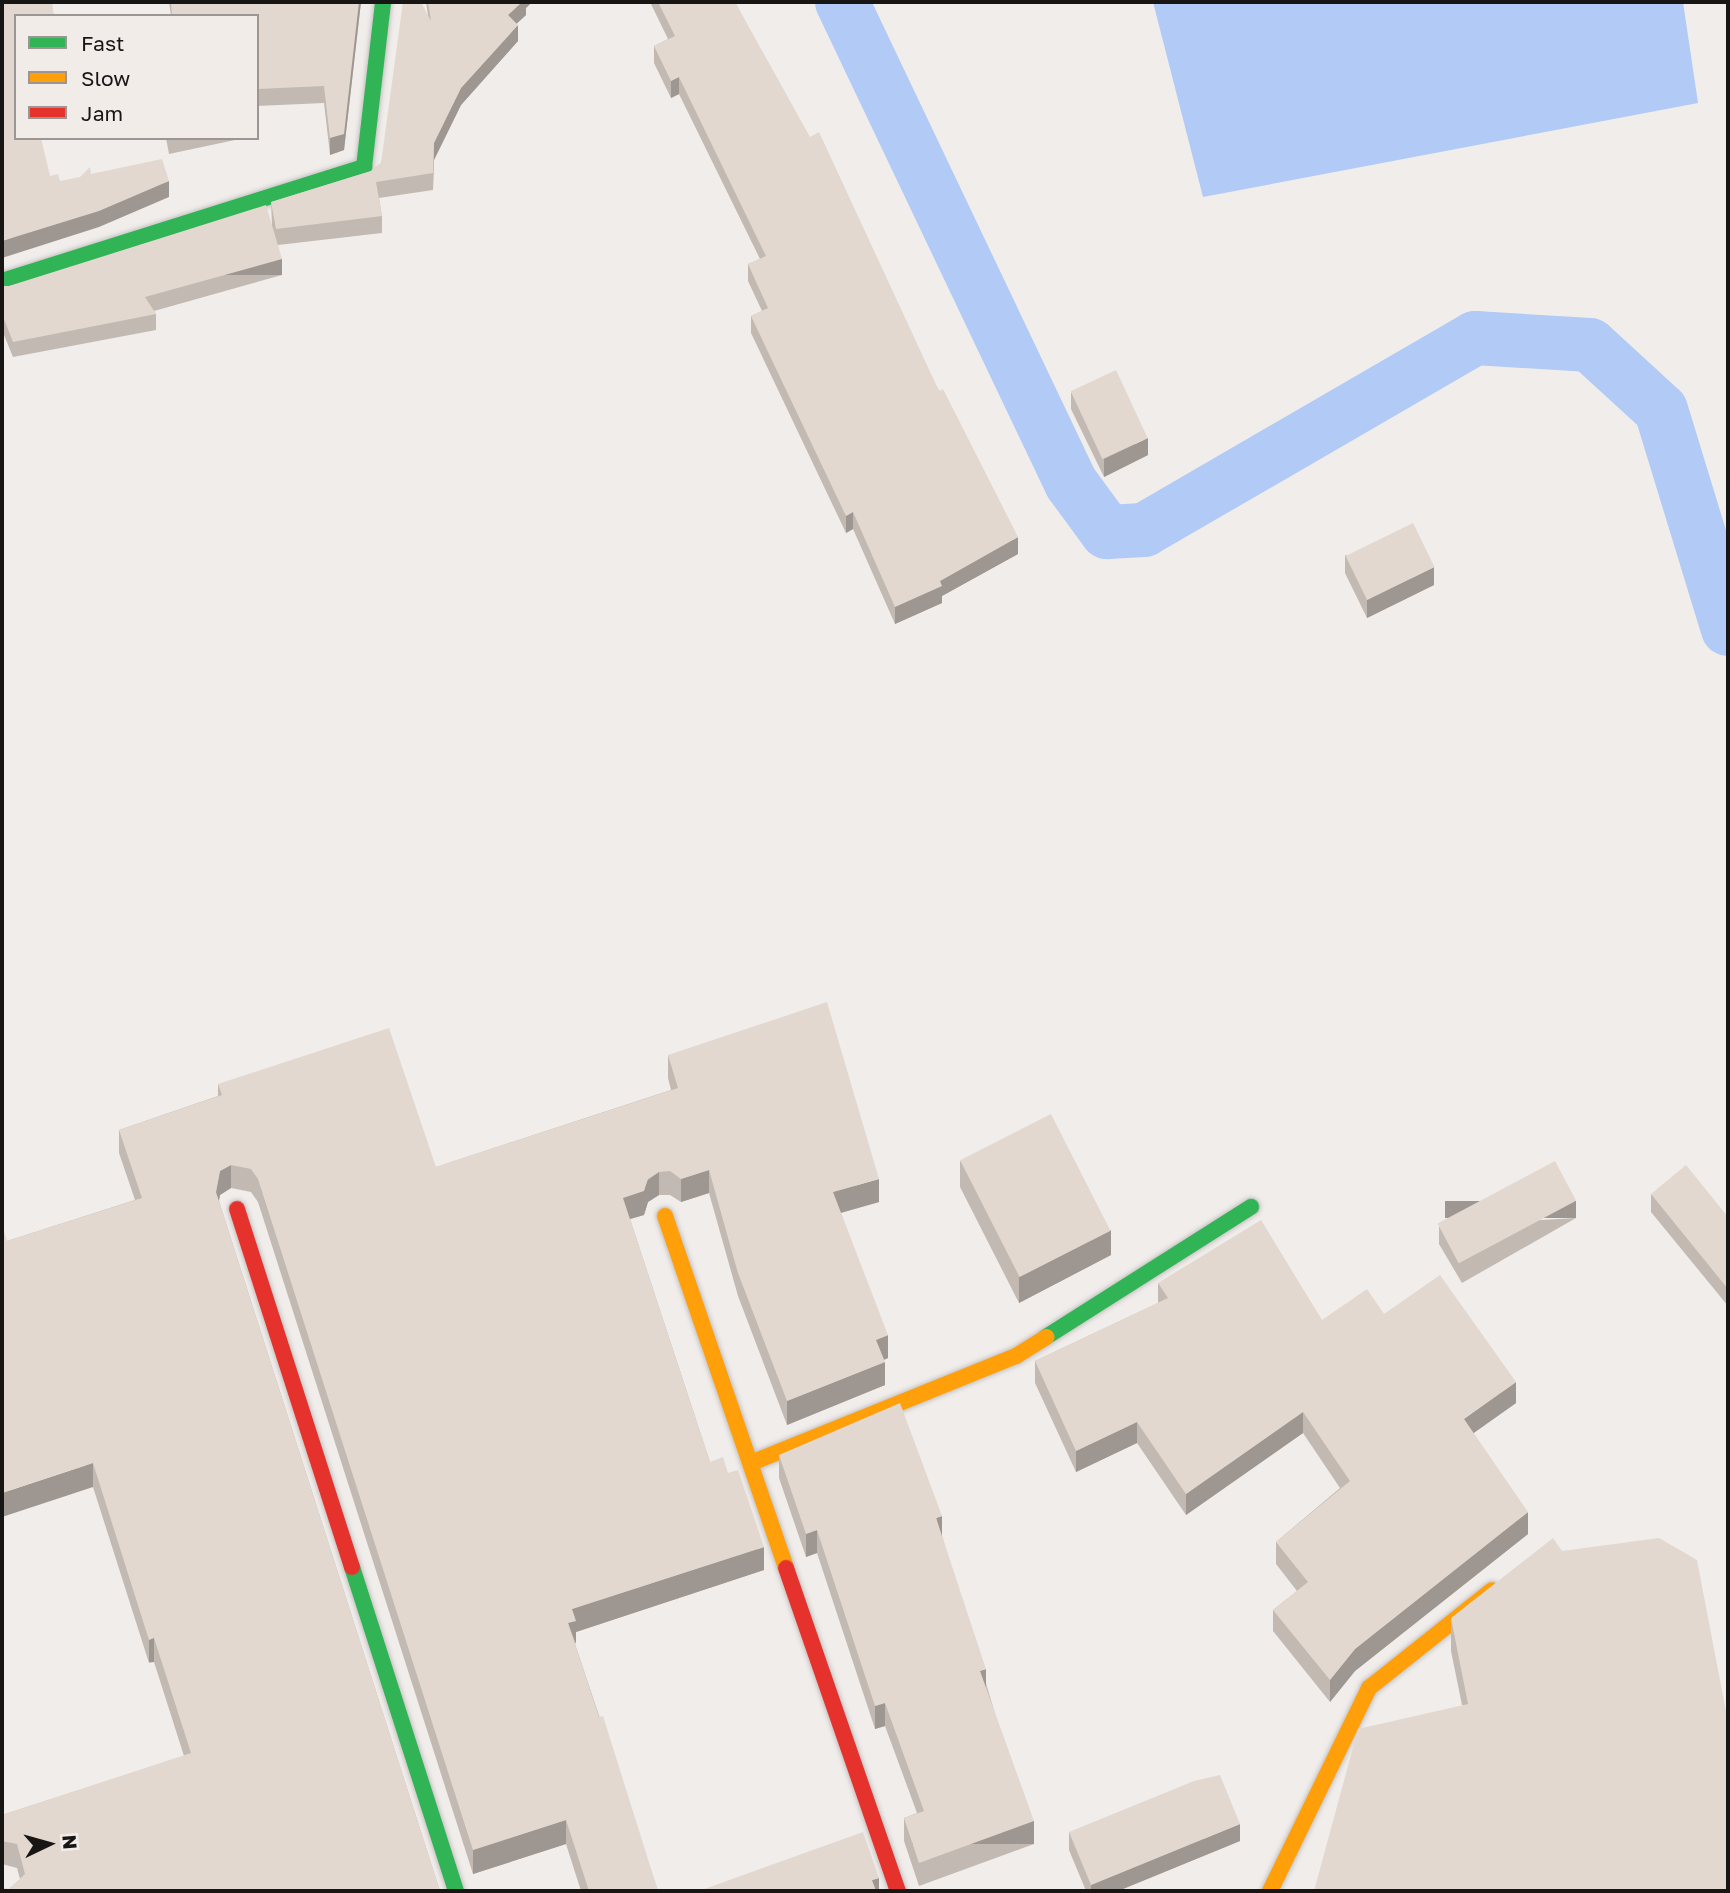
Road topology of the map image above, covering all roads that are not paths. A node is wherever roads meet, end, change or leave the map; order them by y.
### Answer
1 (383, 2) edge
2 (2, 281) edge
3 (1251, 1207) dead end
4 (237, 1209) dead end
5 (665, 1216) dead end
6 (751, 1463) junction
7 (1507, 1578) edge
8 (456, 1891) edge
9 (898, 1891) edge
10 (1270, 1891) edge

1 - 2 street
3 - 6 street
4 - 8 street
5 - 6 street
6 - 9 street
7 - 10 street

